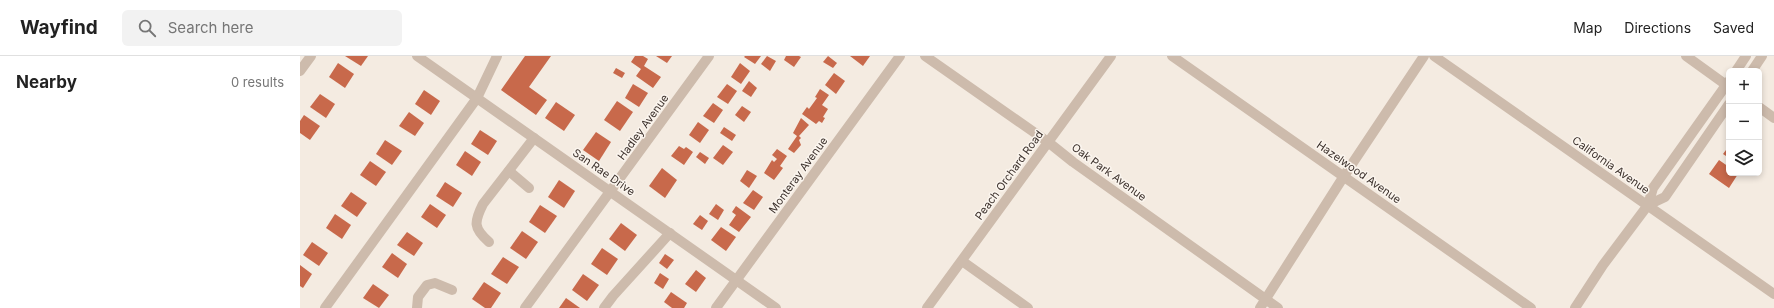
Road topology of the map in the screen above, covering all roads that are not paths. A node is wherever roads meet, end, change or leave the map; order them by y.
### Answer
1 (311, 56) edge
2 (417, 56) edge
3 (496, 56) edge
4 (709, 56) edge
5 (900, 56) edge
6 (925, 56) edge
7 (1111, 56) edge
8 (1172, 56) edge
9 (1424, 56) edge
10 (1434, 56) edge
11 (1686, 56) edge
12 (1746, 56) edge
13 (1762, 56) edge
14 (1738, 68) edge
15 (1754, 68) edge
16 (300, 71) edge
17 (1726, 83) edge
18 (1726, 87) edge
19 (477, 98) junction
20 (1726, 108) edge
21 (1762, 109) edge
22 (1774, 118) edge
23 (534, 138) junction
24 (1048, 142) junction
25 (509, 171) junction
26 (1344, 176) junction
27 (529, 188) dead end
28 (610, 191) junction
29 (1648, 205) junction
30 (670, 233) junction
31 (489, 242) dead end
32 (962, 261) junction
33 (737, 280) junction
34 (452, 290) dead end
35 (1774, 294) edge
36 (1263, 304) edge
37 (325, 308) edge
38 (417, 308) edge
39 (525, 308) edge
40 (604, 308) edge
41 (716, 308) edge
42 (776, 308) edge
43 (927, 308) edge
44 (1028, 308) edge
45 (1278, 308) edge
46 (1531, 308) edge
47 (1574, 308) edge

1 - 16 street
2 - 19 street, San Rae Drive
3 - 19 street
4 - 28 street, Hadley Avenue
5 - 33 street, Monteray Avenue
6 - 24 street, Oak Park Avenue
7 - 24 street, Peach Orchard Road
8 - 26 street, Hazelwood Avenue
9 - 26 street
10 - 29 street, California Avenue
11 - 17 street
12 - 14 street
13 - 15 street
18 - 29 street
19 - 23 street, San Rae Drive
19 - 37 street
20 - 29 street
21 - 22 street
23 - 25 street
23 - 28 street, San Rae Drive
24 - 32 street, Peach Orchard Road
24 - 36 street, Oak Park Avenue
25 - 27 street
25 - 31 street
26 - 36 street
26 - 46 street, Hazelwood Avenue
28 - 30 street, San Rae Drive
28 - 39 street, Hadley Avenue
29 - 35 street, California Avenue
29 - 47 street
30 - 33 street, San Rae Drive
30 - 40 street
32 - 43 street, Peach Orchard Road
32 - 44 street
33 - 41 street, Monteray Avenue
33 - 42 street, San Rae Drive
34 - 38 street
36 - 45 street, Oak Park Avenue

